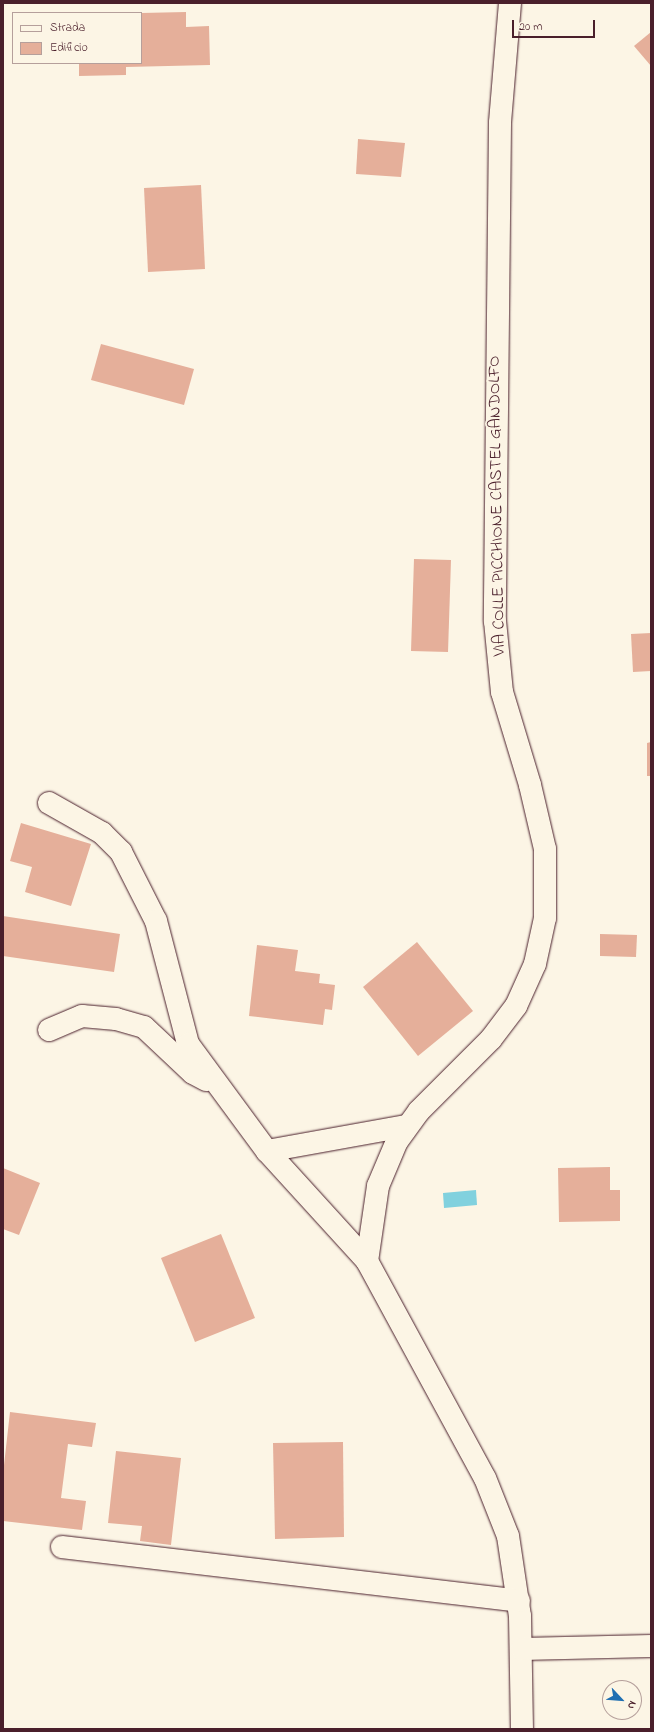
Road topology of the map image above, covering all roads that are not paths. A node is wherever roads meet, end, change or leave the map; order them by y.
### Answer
1 (510, 3) edge
2 (49, 803) dead end
3 (49, 1030) dead end
4 (220, 1087) junction
5 (406, 1126) junction
6 (267, 1152) junction
7 (368, 1261) junction
8 (62, 1546) dead end
9 (519, 1601) junction
10 (651, 1646) edge
11 (522, 1649) junction
12 (522, 1729) edge

1 - 5 street, VIA COLLE PICCHIONE CASTEL GANDOLFO
2 - 4 street
3 - 4 street
4 - 6 street
5 - 6 street
5 - 7 street, VIA COLLE PICCHIONE CASTEL GANDOLFO
6 - 7 street
7 - 9 street
8 - 9 street
9 - 11 street
10 - 11 street
11 - 12 street

